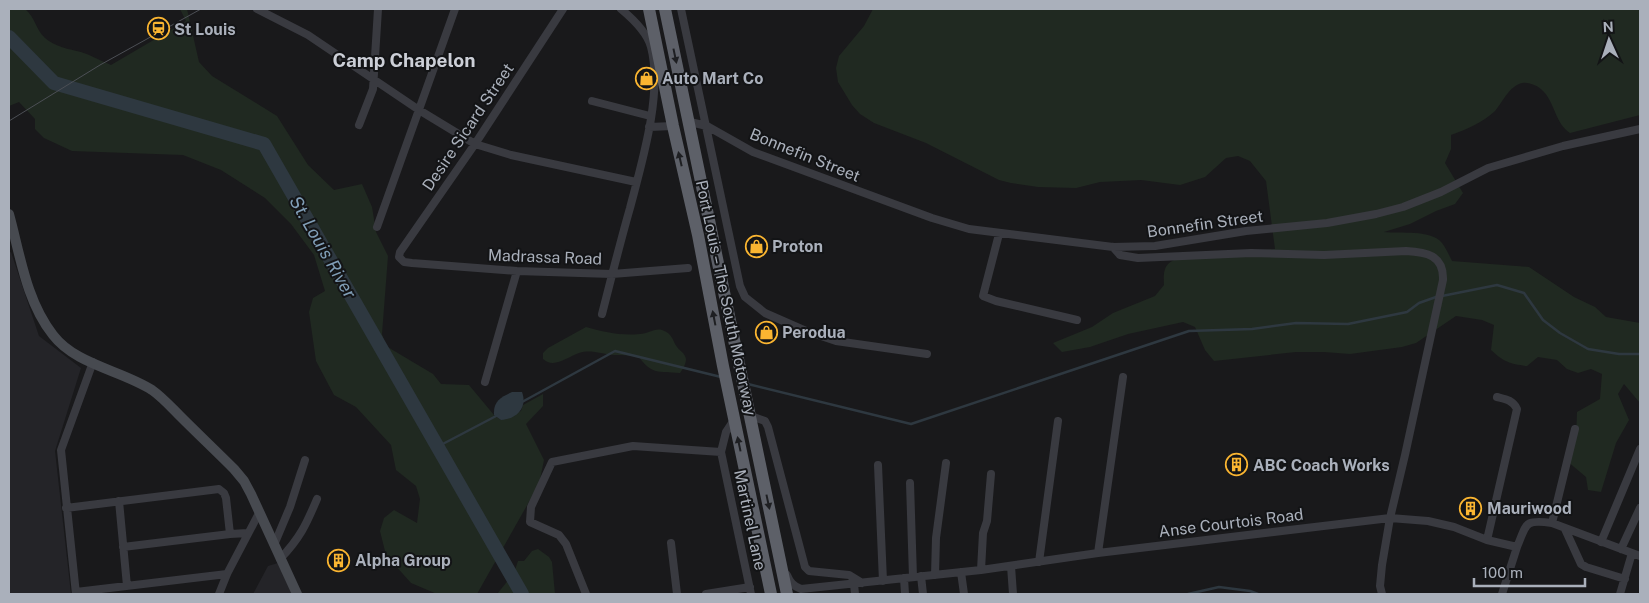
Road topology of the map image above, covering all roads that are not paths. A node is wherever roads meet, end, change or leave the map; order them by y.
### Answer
1 (257, 9) edge
2 (377, 9) edge
3 (455, 9) edge
4 (563, 9) edge
5 (621, 9) edge
6 (649, 9) edge
7 (665, 9) edge
8 (681, 9) edge
9 (374, 79) junction
10 (592, 101) dead end
11 (419, 110) junction
12 (650, 116) junction
13 (690, 122) junction
14 (359, 125) dead end
15 (673, 126) junction
16 (706, 126) junction
17 (649, 127) junction
18 (1640, 129) edge
19 (475, 144) junction
20 (636, 182) junction
21 (9, 214) edge
22 (377, 227) dead end
23 (999, 234) junction
24 (1113, 247) junction
25 (401, 260) joint
26 (688, 268) dead end
27 (517, 271) junction
28 (612, 274) junction
29 (602, 314) dead end
30 (1077, 320) dead end
31 (927, 354) dead end
32 (93, 362) junction
33 (1123, 377) dead end
34 (485, 382) dead end
35 (1497, 397) dead end
36 (751, 416) junction
37 (734, 420) junction
38 (1058, 421) dead end
39 (1575, 429) dead end
40 (1640, 449) edge
41 (721, 452) junction
42 (306, 460) dead end
43 (946, 463) dead end
44 (878, 465) dead end
45 (991, 474) dead end
46 (910, 483) dead end
47 (318, 499) dead end
48 (119, 501) junction
49 (66, 508) junction
50 (1640, 508) edge
51 (259, 513) junction
52 (1390, 518) junction
53 (1552, 523) junction
54 (1565, 529) junction
55 (248, 533) junction
56 (230, 534) junction
57 (1488, 540) junction
58 (1601, 542) junction
59 (670, 543) dead end
60 (274, 545) junction
61 (123, 547) junction
62 (1517, 547) junction
63 (1621, 549) junction
64 (778, 550) junction
65 (1098, 553) junction
66 (1636, 554) edge
67 (280, 558) junction
68 (1038, 562) junction
69 (1011, 566) junction
70 (981, 570) junction
71 (961, 572) junction
72 (227, 574) junction
73 (935, 575) junction
74 (922, 576) junction
75 (913, 577) junction
76 (904, 578) junction
77 (1625, 579) junction
78 (883, 581) junction
79 (858, 583) junction
80 (126, 586) junction
81 (801, 589) junction
82 (751, 591) edge
83 (76, 593) edge
84 (219, 594) edge
85 (297, 594) edge
86 (586, 594) edge
87 (677, 594) edge
88 (706, 594) edge
89 (771, 594) edge
90 (787, 594) edge
91 (794, 594) edge
92 (855, 594) edge
93 (905, 594) edge
94 (923, 594) edge
95 (964, 594) edge
96 (1013, 594) edge
97 (1382, 594) edge
98 (1502, 594) edge
99 (1620, 594) edge

1 - 9 street
2 - 9 street
3 - 11 street
4 - 19 street, Desire Sicard Street
5 - 12 street
6 - 15 highway, Port Louis – The South Motorway
7 -> 13 highway, Port Louis – The South Motorway
8 - 16 street
9 - 11 street
9 - 14 street
10 - 12 street
11 - 19 street
11 - 22 street
12 - 17 street
13 - 16 street, Bonnefin Street
13 - 36 highway, Port Louis – The South Motorway
15 - 17 street
37 -> 15 highway, Port Louis – The South Motorway
16 - 23 street, Bonnefin Street
16 - 31 street
17 - 20 street
18 - 24 street, Bonnefin Street
19 - 20 street
19 - 25 street, Desire Sicard Street
20 - 28 street
21 - 32 main road
23 - 24 street, Bonnefin Street
23 - 30 street
24 - 52 street
25 - 27 street, Madrassa Road
26 - 28 street, Madrassa Road
27 - 28 street, Madrassa Road
27 - 34 street
28 - 29 street
32 - 49 street
32 - 51 main road
33 - 65 street
35 - 57 street
36 -> 64 highway, Port Louis – The South Motorway
36 - 79 street
37 - 41 street
89 -> 37 highway, Port Louis – The South Motorway
38 - 68 street
39 - 53 street
40 - 58 street
41 - 82 street, Martinel Lane
41 - 86 street
42 - 60 street
43 - 73 street
44 - 78 street
45 - 70 street
46 - 75 street
47 - 67 street
48 - 49 street
48 - 56 street
48 - 61 street
49 - 83 street
50 - 63 street
51 - 55 street
51 - 60 main road
52 - 57 street, Anse Courtois Road
52 - 65 street, Anse Courtois Road
52 - 97 street
53 - 54 street
53 - 62 street
54 - 58 street
54 - 77 street
55 - 56 street
55 - 72 street
56 - 61 street
57 - 62 street, Anse Courtois Road
58 - 63 street
59 - 87 street
60 - 67 main road
61 - 80 street
62 - 98 street
63 - 66 street
64 - 81 street
64 - 90 highway, Port Louis – The South Motorway
65 - 68 street, Anse Courtois Road
66 - 77 street
67 - 85 main road
68 - 69 street, Anse Courtois Road
69 - 70 street, Anse Courtois Road
69 - 96 street
70 - 71 street, Anse Courtois Road
71 - 73 street, Anse Courtois Road
71 - 95 street
72 - 80 street
72 - 84 street
73 - 74 street, Anse Courtois Road
74 - 75 street, Anse Courtois Road
74 - 94 street
75 - 76 street, Anse Courtois Road
76 - 78 street, Anse Courtois Road
76 - 93 street
77 - 99 street
78 - 79 street, Anse Courtois Road
79 - 81 street, Anse Courtois Road
79 - 92 street
80 - 83 street
81 - 91 street
82 - 88 street

